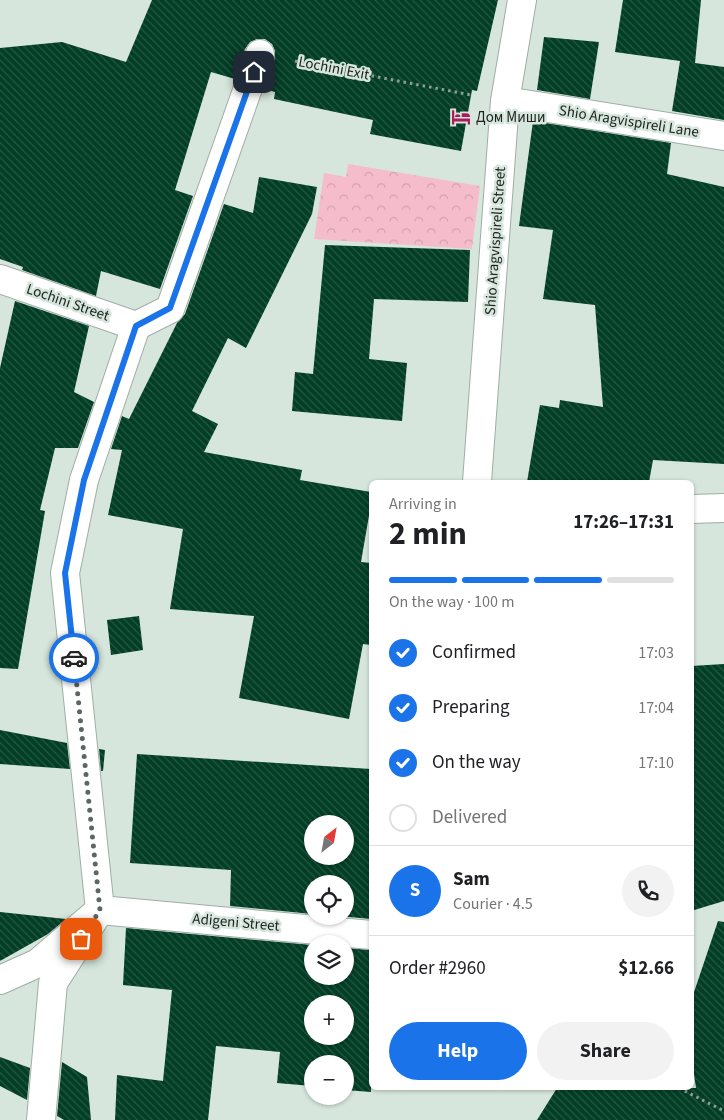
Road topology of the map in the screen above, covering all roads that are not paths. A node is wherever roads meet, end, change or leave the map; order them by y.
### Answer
1 (522, 0) edge
2 (260, 54) road end
3 (504, 101) junction
4 (724, 136) edge
5 (0, 279) edge
6 (136, 326) junction
7 (478, 480) edge
8 (724, 508) edge
9 (694, 509) edge
10 (100, 910) junction
11 (369, 935) edge
12 (0, 980) edge
13 (41, 1120) edge

1 - 3 street, Shio Aragvispireli Street
2 - 6 street
3 - 4 street, Shio Aragvispireli Lane
3 - 7 street, Shio Aragvispireli Street
5 - 6 street, Lochini Street
6 - 10 street
8 - 9 street
10 - 11 street, Adigeni Street
10 - 12 street
10 - 13 street

